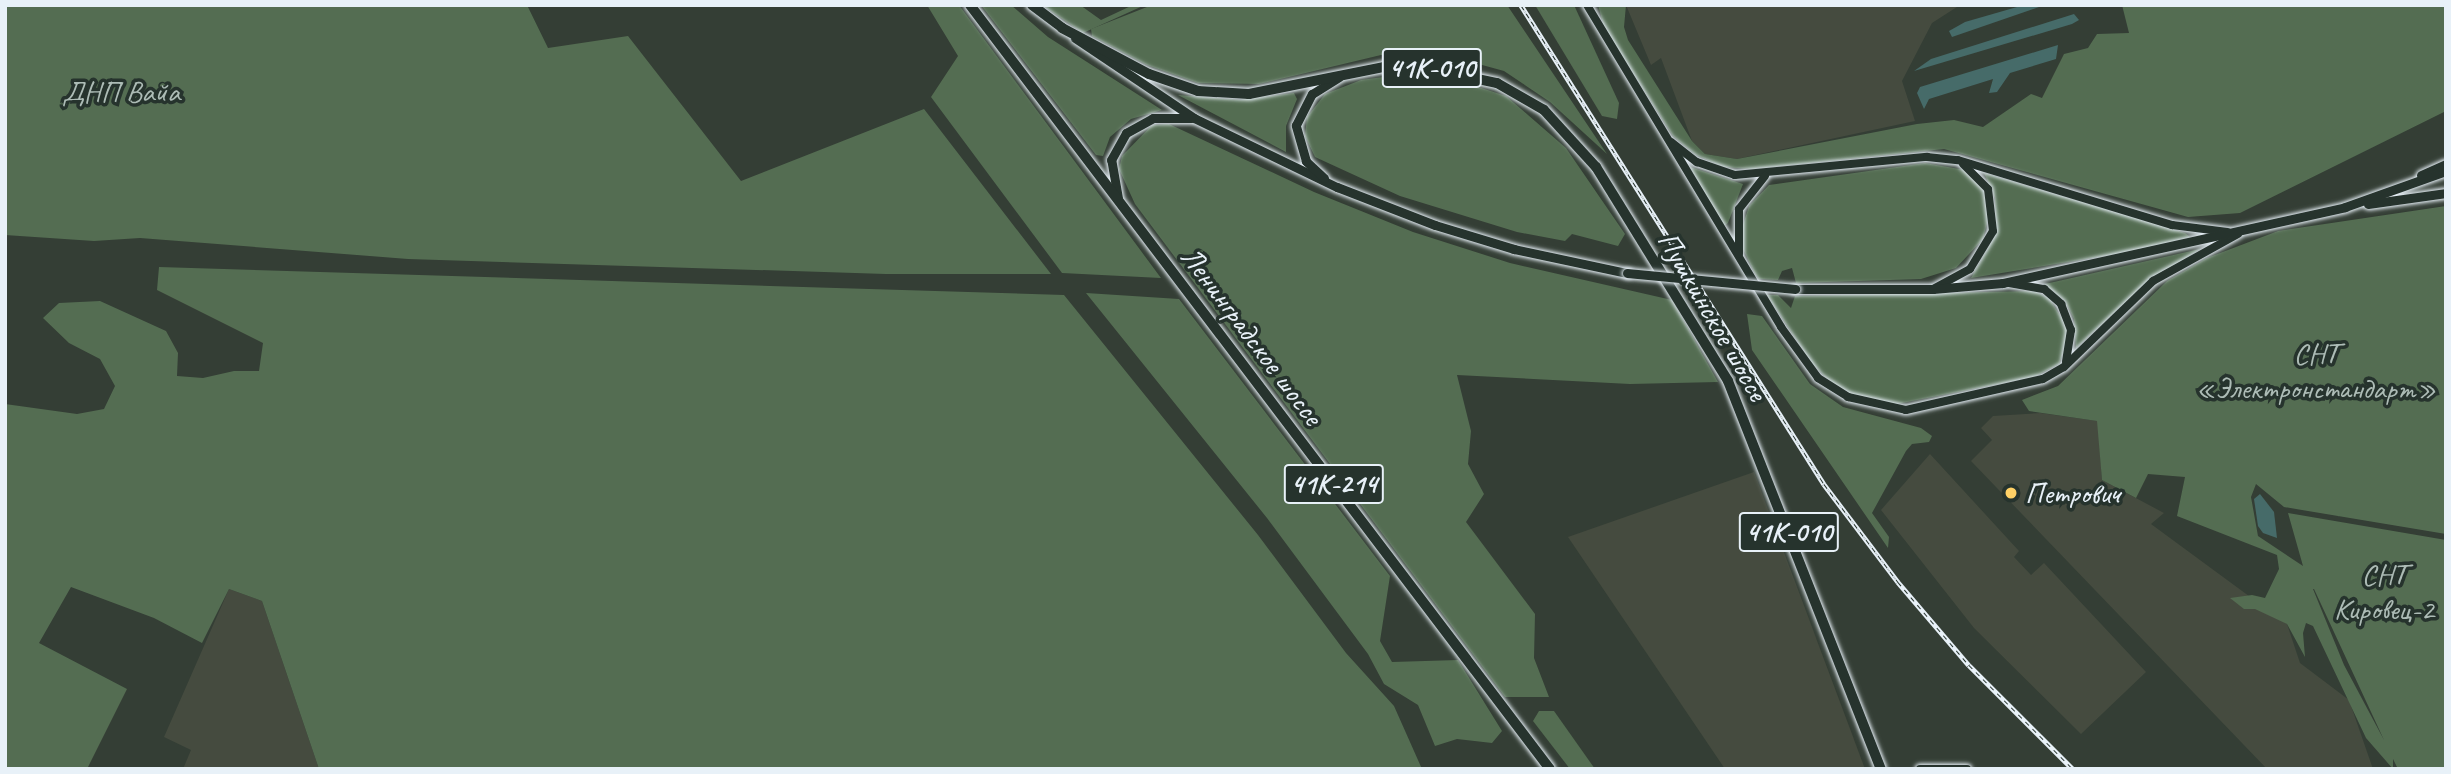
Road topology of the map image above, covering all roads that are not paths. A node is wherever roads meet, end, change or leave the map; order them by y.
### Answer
1 (970, 5) edge
2 (1032, 5) edge
3 (1587, 5) edge
4 (1062, 28) junction
5 (1339, 77) junction
6 (1194, 118) junction
7 (1658, 128) junction
8 (1958, 160) junction
9 (2446, 164) edge
10 (2446, 171) edge
11 (1765, 176) junction
12 (1336, 187) junction
13 (2446, 193) edge
14 (1118, 200) junction
15 (2345, 207) junction
16 (2238, 234) junction
17 (1740, 260) junction
18 (2003, 283) junction
19 (1933, 289) junction
20 (2064, 367) junction
21 (1550, 769) edge
22 (1881, 769) edge
23 (1920, 769) edge
24 (1967, 769) edge

1 - 14 main road, 41К-214
2 - 4 main road, Пушкинское шоссе
3 - 7 street
4 - 5 main road, Пушкинское шоссе
4 - 6 main road
5 - 12 main road
5 - 22 main road, Пушкинское шоссе / 41К-010
6 - 12 main road
6 - 14 main road, 41К-214
7 - 11 street
7 - 17 street
8 - 11 street
8 - 16 street
8 - 19 street
9 - 15 main road
10 - 15 main road
11 - 17 street
12 - 19 main road, bridge
13 - 15 main road
14 - 21 main road, Ленинградское шоссе / 41К-214
15 - 16 main road
16 - 18 main road
16 - 20 street
17 - 20 street
18 - 19 main road
18 - 20 street
23 - 24 street

